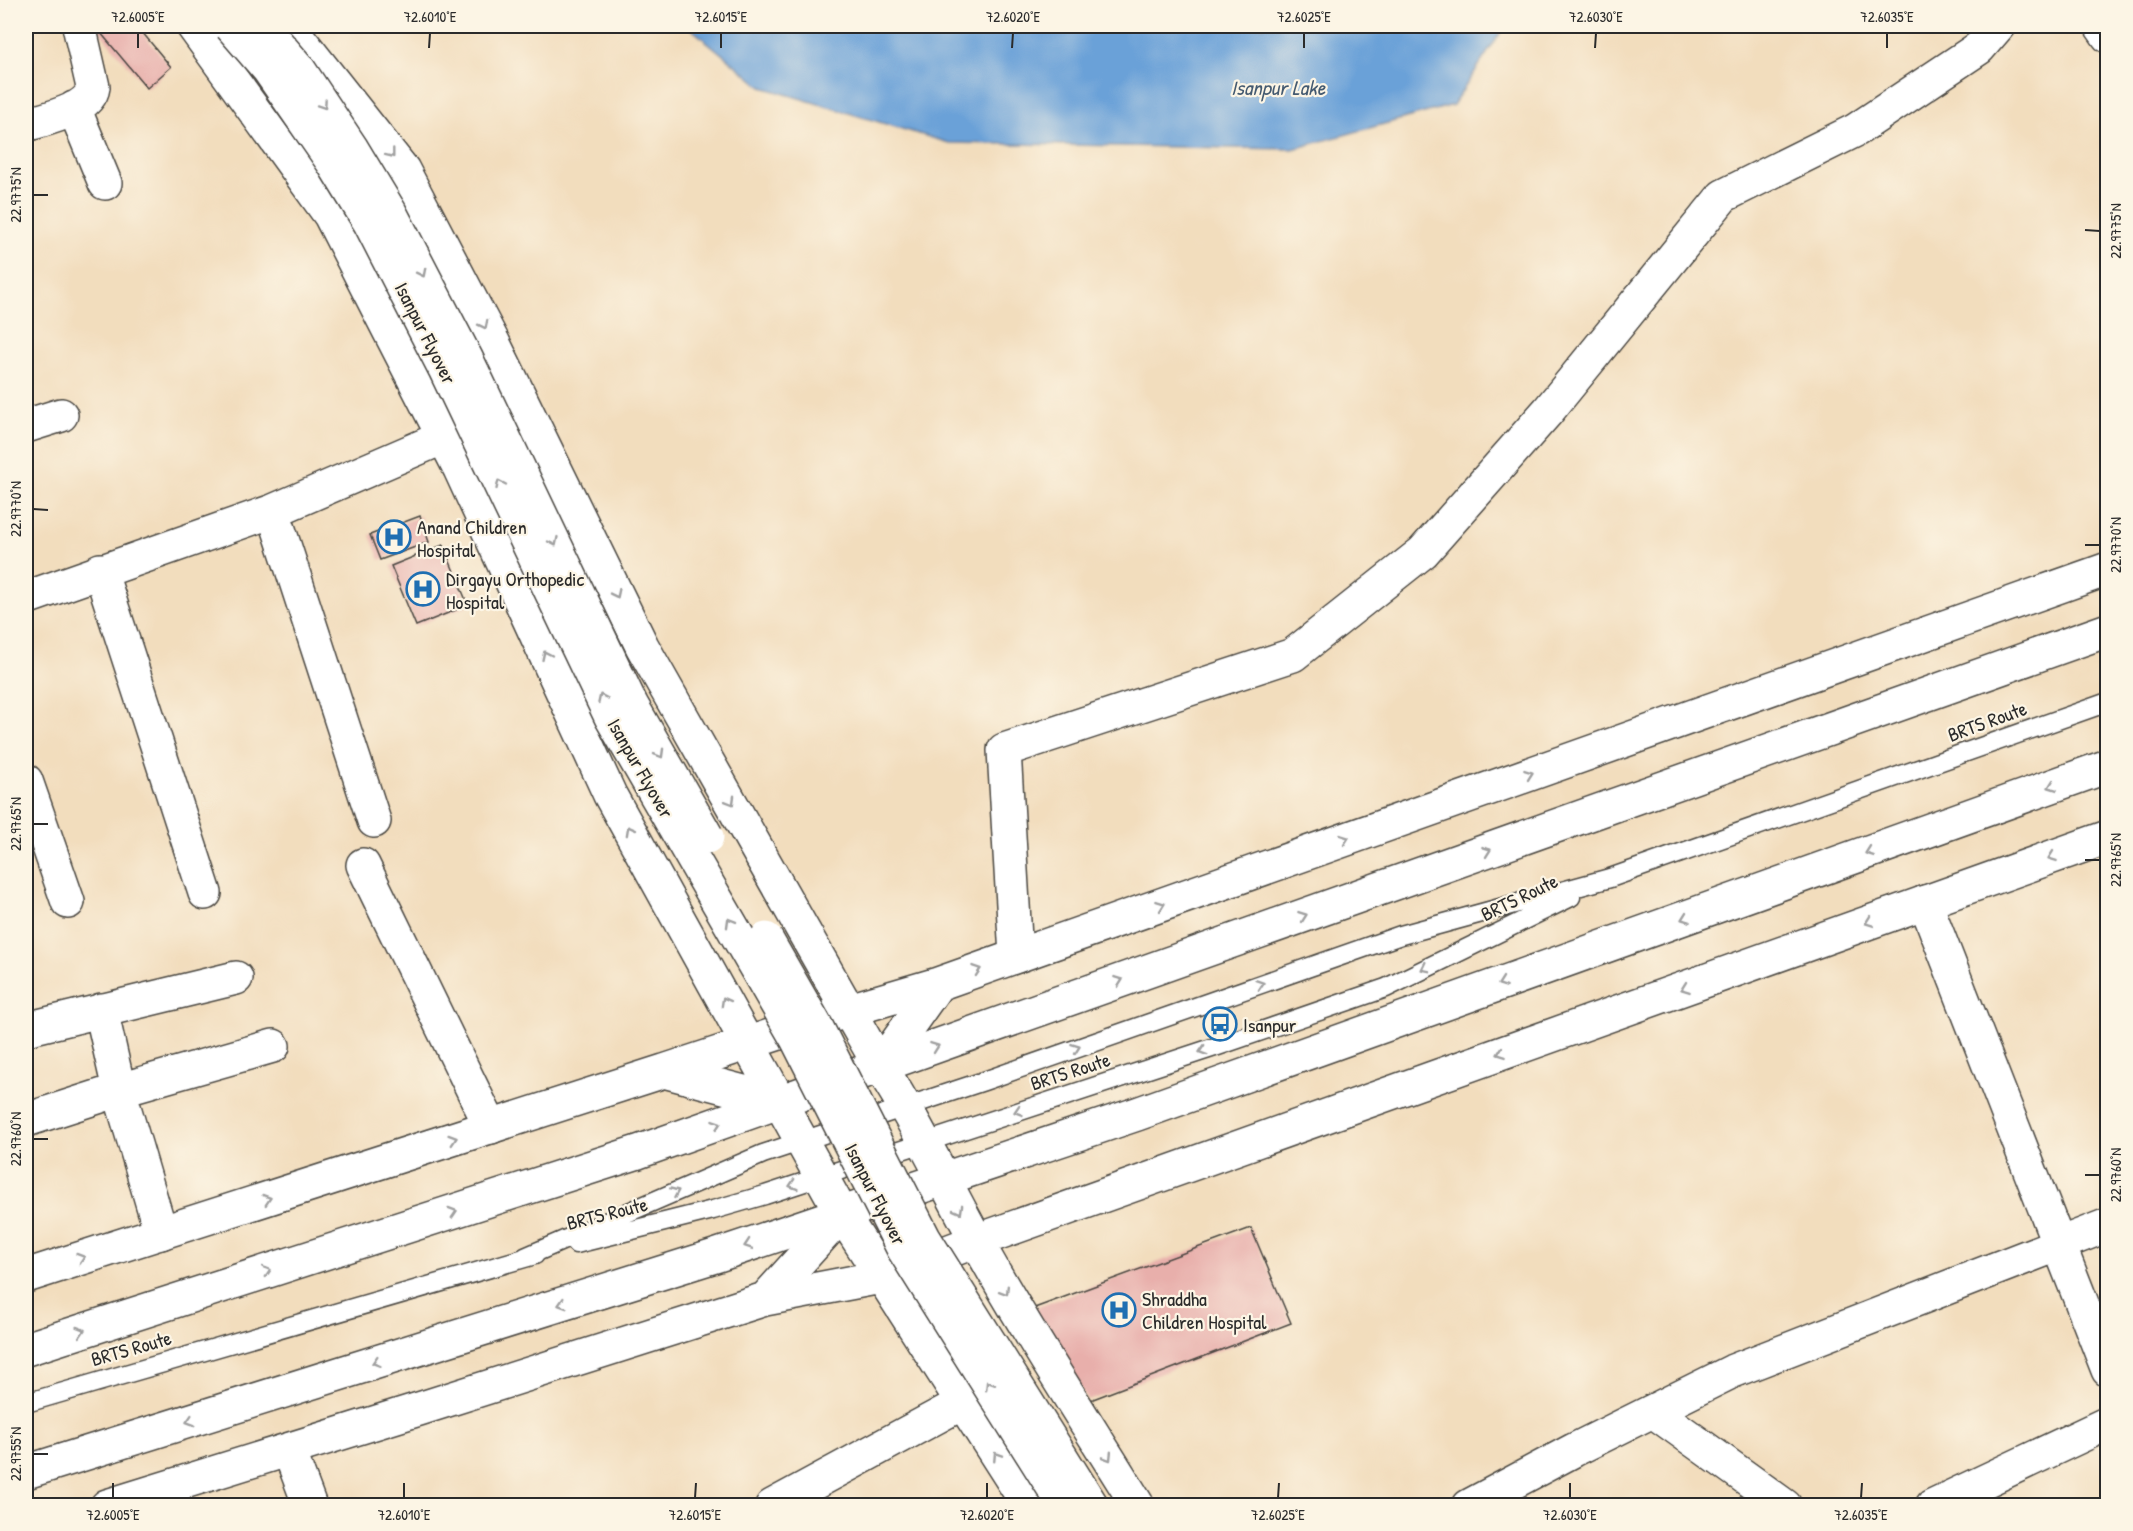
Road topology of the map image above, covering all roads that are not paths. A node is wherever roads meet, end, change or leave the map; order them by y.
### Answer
1 (79, 26) edge
2 (193, 26) edge
3 (231, 26) edge
4 (262, 26) edge
5 (289, 26) edge
6 (1998, 26) edge
7 (2101, 26) edge
8 (2108, 36) edge
9 (74, 108) junction
10 (26, 125) edge
11 (105, 183) dead end
12 (61, 416) dead end
13 (26, 426) edge
14 (444, 437) junction
15 (273, 511) junction
16 (2108, 569) edge
17 (100, 570) junction
18 (26, 598) edge
19 (2108, 630) edge
20 (2108, 702) edge
21 (2108, 766) edge
22 (26, 781) edge
23 (374, 821) dead end
24 (2108, 837) edge
25 (363, 865) dead end
26 (1610, 878) junction
27 (205, 893) dead end
28 (68, 902) dead end
29 (1925, 902) junction
30 (1016, 956) junction
31 (236, 978) dead end
32 (938, 984) junction
33 (101, 1010) junction
34 (849, 1010) junction
35 (26, 1029) edge
36 (749, 1044) junction
37 (273, 1046) dead end
38 (880, 1066) junction
39 (664, 1071) junction
40 (119, 1090) junction
41 (781, 1102) junction
42 (906, 1107) junction
43 (26, 1120) edge
44 (491, 1127) junction
45 (803, 1141) junction
46 (924, 1141) junction
47 (821, 1176) junction
48 (942, 1179) junction
49 (842, 1214) junction
50 (2108, 1225) edge
51 (161, 1233) junction
52 (976, 1240) junction
53 (2058, 1244) junction
54 (525, 1257) junction
55 (26, 1276) edge
56 (881, 1277) junction
57 (765, 1299) junction
58 (26, 1349) edge
59 (2108, 1370) edge
60 (26, 1403) edge
61 (962, 1403) junction
62 (1653, 1411) junction
63 (2108, 1423) edge
64 (289, 1449) junction
65 (26, 1472) edge
66 (107, 1506) edge
67 (309, 1506) edge
68 (772, 1506) edge
69 (1029, 1506) edge
70 (1065, 1506) edge
71 (1092, 1506) edge
72 (1138, 1506) edge
73 (1469, 1506) edge
74 (1785, 1506) edge
75 (1932, 1506) edge

1 - 9 street
2 - 14 street
70 -> 3 street, Isanpur Flyover, bridge
4 -> 71 street, Isanpur Flyover, bridge
5 -> 34 street
6 - 30 street
7 - 8 street
9 - 10 street
9 - 11 street
12 - 13 street
14 - 15 street
36 -> 14 street
15 - 17 street
15 - 23 street
30 -> 16 street
17 - 18 street
17 - 27 street
38 -> 19 street
20 - 26 lane, BRTS Route
21 -> 48 street
22 - 28 street
24 -> 29 street
25 - 44 street
42 -> 26 lane, BRTS Route
26 -> 46 lane, BRTS Route
29 -> 52 street
29 - 53 street
32 -> 30 street
31 - 33 street
32 - 34 street
32 - 38 street
33 - 35 street
33 - 40 street
34 - 36 street
34 - 38 street
36 - 39 street
36 - 41 street
37 - 40 street
38 - 41 street
38 - 42 street
39 - 41 street
39 - 44 street
40 - 43 street
40 - 51 street
41 - 45 street
58 -> 41 street
42 - 45 lane, BRTS Route
42 - 46 street
51 -> 44 street
45 - 47 street
54 -> 45 lane, BRTS Route
46 - 47 lane, BRTS Route
46 - 48 street
47 - 49 street
47 -> 54 lane, BRTS Route
48 - 49 street
48 -> 52 street
49 - 56 street
49 - 57 street
49 -> 65 street
50 - 53 street
55 -> 51 street
52 - 56 street
52 -> 72 street
53 - 59 street
53 - 62 street
54 - 60 lane, BRTS Route
56 - 57 street
56 - 61 street
57 - 64 street
61 - 68 street
69 -> 61 street
62 - 73 street
62 - 74 street
63 - 75 street
64 - 66 street
64 - 67 street

